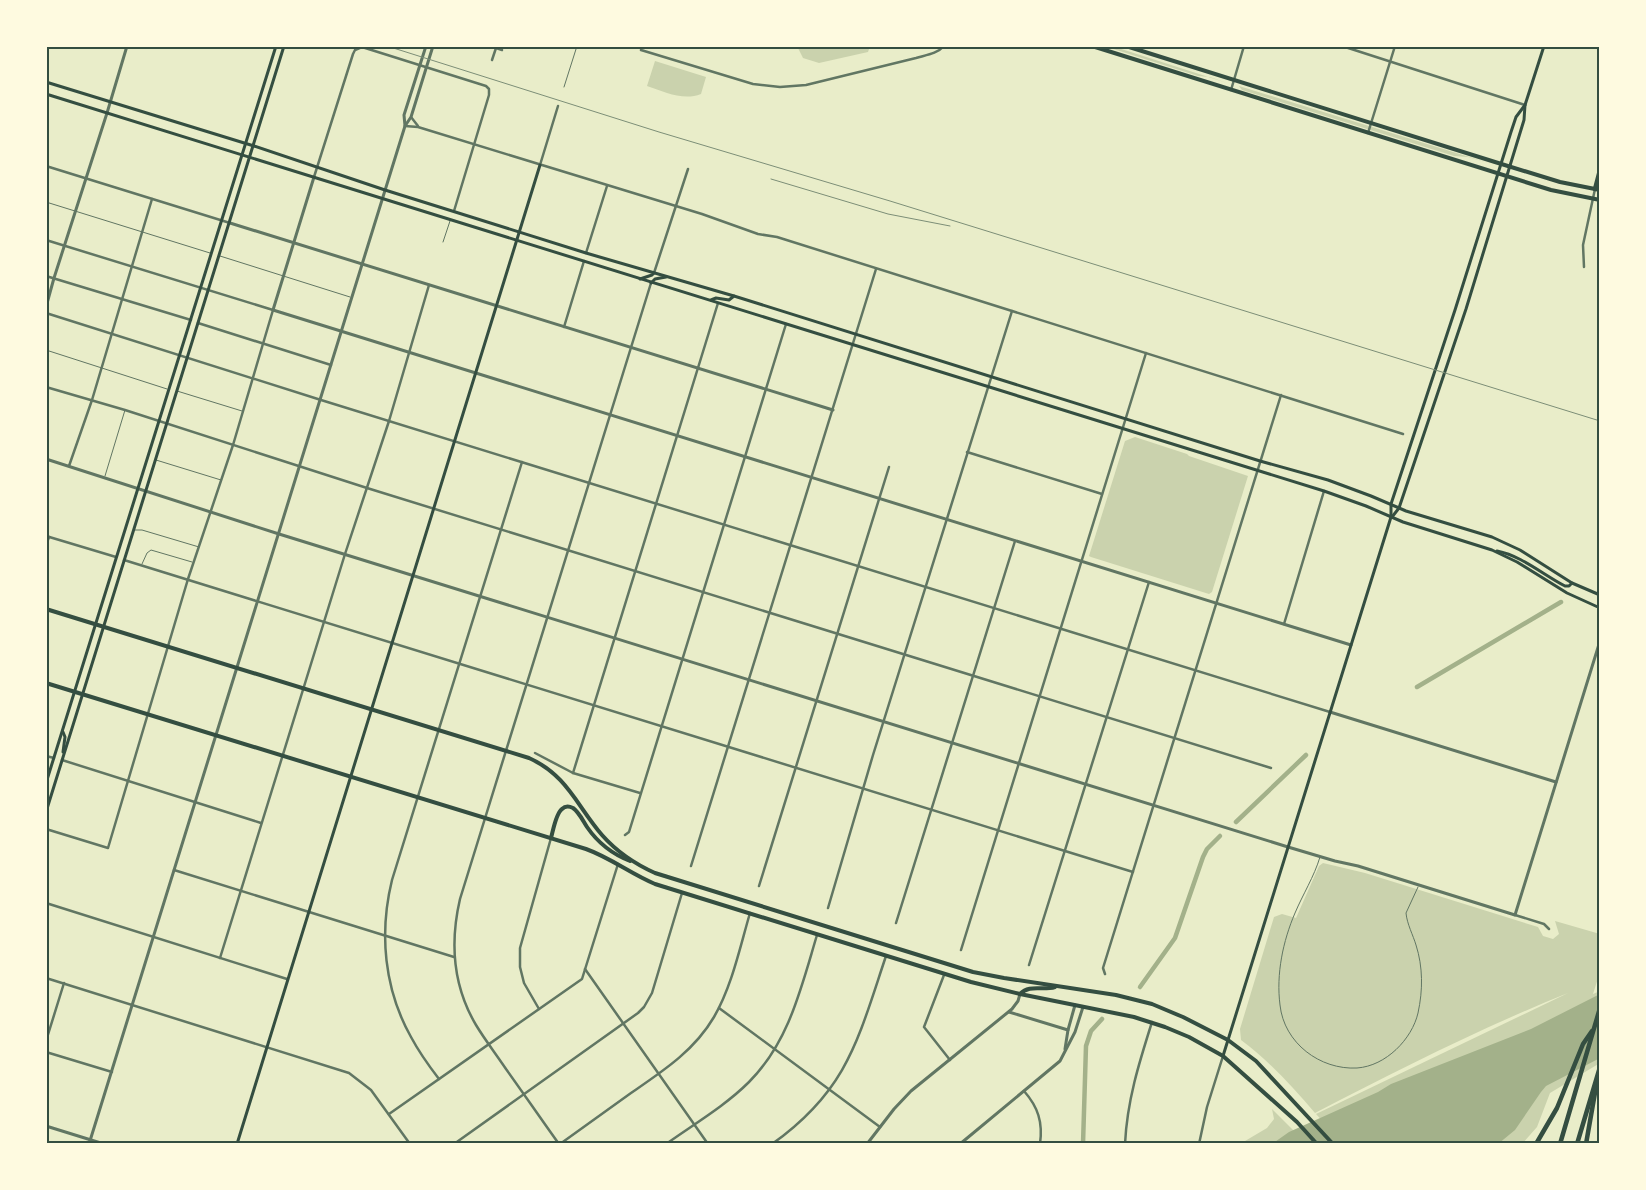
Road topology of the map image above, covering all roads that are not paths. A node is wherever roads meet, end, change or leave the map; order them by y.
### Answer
1 (127, 46) edge
2 (276, 46) edge
3 (284, 46) edge
4 (426, 46) edge
5 (433, 46) edge
6 (577, 46) edge
7 (642, 46) edge
8 (944, 46) edge
9 (1093, 46) edge
10 (1126, 46) edge
11 (1244, 46) edge
12 (1342, 46) edge
13 (1395, 46) edge
14 (1544, 46) edge
15 (503, 48) edge
16 (492, 60) dead end
17 (1390, 62) junction
18 (1234, 80) junction
19 (46, 82) edge
20 (564, 87) dead end
21 (1231, 90) junction
22 (46, 94) edge
23 (111, 102) junction
24 (1525, 105) junction
25 (558, 106) dead end
26 (107, 113) junction
27 (411, 117) junction
28 (1371, 123) junction
29 (405, 126) junction
30 (422, 128) junction
31 (1368, 133) junction
32 (245, 143) junction
33 (474, 145) junction
34 (254, 146) junction
35 (241, 154) junction
36 (250, 157) junction
37 (1501, 164) junction
38 (540, 165) junction
39 (46, 166) edge
40 (317, 167) junction
41 (1510, 167) junction
42 (688, 169) dead end
43 (1600, 170) edge
44 (1498, 174) junction
45 (314, 177) junction
46 (1507, 177) junction
47 (86, 178) junction
48 (607, 186) junction
49 (1597, 189) edge
50 (385, 190) junction
51 (152, 199) junction
52 (382, 199) junction
53 (1594, 199) junction
54 (1600, 200) edge
55 (46, 202) edge
56 (676, 206) junction
57 (75, 211) junction
58 (454, 211) junction
59 (220, 220) junction
60 (450, 220) junction
61 (230, 223) junction
62 (520, 232) junction
63 (142, 233) junction
64 (46, 240) edge
65 (516, 240) junction
66 (443, 242) dead end
67 (294, 243) junction
68 (65, 246) junction
69 (211, 253) junction
70 (586, 253) junction
71 (220, 256) junction
72 (584, 261) junction
73 (362, 264) junction
74 (132, 266) junction
75 (1584, 266) dead end
76 (876, 269) junction
77 (654, 273) junction
78 (46, 276) edge
79 (284, 276) junction
80 (666, 277) junction
81 (54, 278) junction
82 (639, 279) junction
83 (651, 282) junction
84 (429, 285) junction
85 (201, 288) junction
86 (208, 290) junction
87 (734, 296) junction
88 (352, 298) junction
89 (122, 299) junction
90 (710, 300) junction
91 (718, 303) junction
92 (496, 306) junction
93 (46, 307) edge
94 (273, 310) junction
95 (1012, 311) junction
96 (46, 313) edge
97 (191, 320) junction
98 (198, 323) junction
99 (786, 324) junction
100 (564, 327) junction
101 (341, 332) junction
102 (112, 333) junction
103 (856, 334) junction
104 (264, 344) junction
105 (853, 345) junction
106 (631, 348) junction
107 (46, 350) edge
108 (408, 352) junction
109 (1146, 353) junction
110 (180, 354) junction
111 (187, 356) junction
112 (331, 365) junction
113 (101, 368) junction
114 (698, 369) junction
115 (475, 373) junction
116 (991, 376) junction
117 (253, 378) junction
118 (46, 387) edge
119 (988, 387) junction
120 (169, 389) junction
121 (765, 390) junction
122 (176, 391) junction
123 (1281, 395) junction
124 (92, 400) junction
125 (321, 400) junction
126 (125, 410) junction
127 (833, 410) junction
128 (243, 411) junction
129 (610, 415) junction
130 (1126, 418) junction
131 (389, 420) junction
132 (159, 421) junction
133 (167, 423) junction
134 (1123, 429) junction
135 (1403, 434) dead end
136 (678, 436) junction
137 (454, 440) junction
138 (233, 445) junction
139 (968, 452) junction
140 (744, 457) junction
141 (46, 459) edge
142 (156, 459) junction
143 (522, 461) junction
144 (1260, 461) junction
145 (70, 466) junction
146 (300, 467) junction
147 (889, 467) dead end
148 (1257, 471) junction
149 (105, 477) junction
150 (812, 478) junction
151 (221, 480) junction
152 (589, 482) junction
153 (367, 488) junction
154 (138, 489) junction
155 (146, 491) junction
156 (1324, 492) junction
157 (1102, 494) junction
158 (880, 499) junction
159 (656, 503) junction
160 (1391, 504) junction
161 (434, 508) junction
162 (1399, 508) junction
163 (211, 512) junction
164 (1391, 517) junction
165 (946, 519) junction
166 (724, 524) junction
167 (501, 529) junction
168 (133, 532) junction
169 (279, 534) junction
170 (48, 536) edge
171 (1015, 541) junction
172 (46, 545) edge
173 (791, 545) junction
174 (200, 548) junction
175 (568, 550) junction
176 (1492, 550) junction
177 (345, 554) junction
178 (116, 557) junction
179 (124, 560) junction
180 (1082, 561) junction
181 (194, 562) junction
182 (142, 565) junction
183 (858, 566) junction
184 (636, 570) junction
185 (413, 575) junction
186 (188, 579) junction
187 (1149, 582) junction
188 (1572, 583) junction
189 (926, 587) junction
190 (703, 591) junction
191 (1600, 595) edge
192 (480, 596) junction
193 (258, 601) junction
194 (1216, 603) junction
195 (994, 608) junction
196 (1600, 608) edge
197 (46, 609) edge
198 (770, 612) junction
199 (547, 617) junction
200 (324, 622) junction
201 (96, 624) junction
202 (1284, 624) junction
203 (104, 627) junction
204 (1061, 629) junction
205 (837, 633) junction
206 (615, 638) junction
207 (1600, 641) edge
208 (392, 642) junction
209 (1351, 645) junction
210 (168, 646) junction
211 (1128, 650) junction
212 (904, 654) junction
213 (682, 659) junction
214 (459, 663) junction
215 (237, 668) junction
216 (1196, 670) junction
217 (973, 675) junction
218 (750, 680) junction
219 (46, 683) edge
220 (526, 684) junction
221 (304, 688) junction
222 (75, 691) junction
223 (83, 694) junction
224 (1040, 696) junction
225 (816, 700) junction
226 (594, 705) junction
227 (371, 709) junction
228 (1330, 712) junction
229 (148, 713) junction
230 (1107, 717) junction
231 (883, 721) junction
232 (661, 726) junction
233 (438, 730) junction
234 (62, 731) junction
235 (216, 734) junction
236 (1175, 738) junction
237 (952, 742) junction
238 (729, 747) junction
239 (506, 750) junction
240 (535, 753) dead end
241 (283, 754) junction
242 (46, 756) edge
243 (54, 758) junction
244 (62, 760) junction
245 (1019, 763) junction
246 (795, 768) junction
247 (1271, 768) dead end
248 (573, 772) junction
249 (350, 775) junction
250 (127, 782) junction
251 (1556, 782) junction
252 (46, 783) edge
253 (1086, 784) junction
254 (864, 789) junction
255 (640, 793) junction
256 (417, 798) junction
257 (195, 802) junction
258 (1154, 805) junction
259 (931, 810) junction
260 (46, 812) edge
261 (484, 818) junction
262 (261, 824) junction
263 (46, 829) edge
264 (998, 831) junction
265 (625, 835) dead end
266 (551, 838) junction
267 (1288, 847) junction
268 (1065, 852) junction
269 (1320, 857) junction
270 (618, 864) junction
271 (636, 864) junction
272 (691, 866) dead end
273 (174, 870) junction
274 (1133, 872) junction
275 (1419, 885) junction
276 (759, 886) dead end
277 (240, 891) junction
278 (682, 893) junction
279 (46, 903) edge
280 (828, 908) dead end
281 (308, 912) junction
282 (750, 913) junction
283 (1515, 915) junction
284 (896, 923) dead end
285 (1549, 929) dead end
286 (818, 934) junction
287 (384, 935) junction
288 (153, 938) junction
289 (961, 950) dead end
290 (886, 956) junction
291 (454, 957) junction
292 (220, 958) junction
293 (1029, 965) dead end
294 (585, 969) junction
295 (1105, 974) dead end
296 (944, 975) junction
297 (46, 978) edge
298 (287, 979) junction
299 (64, 983) junction
300 (1057, 986) junction
301 (1020, 994) junction
302 (132, 1005) junction
303 (1075, 1005) junction
304 (1083, 1006) junction
305 (719, 1008) junction
306 (1600, 1008) edge
307 (539, 1009) junction
308 (1009, 1012) junction
309 (1152, 1022) junction
310 (624, 1024) junction
311 (1594, 1028) junction
312 (1068, 1030) junction
313 (1228, 1040) junction
314 (46, 1041) edge
315 (489, 1044) junction
316 (266, 1046) junction
317 (775, 1049) junction
318 (46, 1052) edge
319 (1065, 1052) junction
320 (1224, 1056) junction
321 (950, 1060) junction
322 (1599, 1070) edge
323 (112, 1072) junction
324 (659, 1074) junction
325 (439, 1079) junction
326 (830, 1090) junction
327 (1024, 1091) junction
328 (524, 1094) junction
329 (389, 1114) junction
330 (694, 1124) junction
331 (46, 1126) edge
332 (880, 1127) junction
333 (90, 1142) edge
334 (104, 1144) edge
335 (237, 1144) edge
336 (410, 1144) edge
337 (454, 1144) edge
338 (559, 1144) edge
339 (666, 1144) edge
340 (708, 1144) edge
341 (772, 1144) edge
342 (867, 1144) edge
343 (960, 1144) edge
344 (1040, 1144) edge
345 (1125, 1144) edge
346 (1199, 1144) edge
347 (1317, 1144) edge
348 (1334, 1144) edge
349 (1536, 1144) edge
350 (1560, 1144) edge
351 (1577, 1144) edge
352 (1586, 1144) edge

1 - 23 street
2 - 32 main road
3 - 34 main road
4 - 29 street
5 - 27 street
6 - 20 lane
7 - 8 street
9 - 21 main road
10 - 18 main road
11 - 18 street
12 - 17 street
13 - 17 street
14 - 24 main road
15 - 16 street
17 - 24 street
17 - 28 street
18 - 21 street
18 - 28 main road
19 - 23 main road
21 - 31 main road
22 - 26 main road
23 - 26 street
23 - 32 main road
24 - 37 main road
24 - 41 main road
25 - 38 street
26 - 35 main road
26 - 47 street
27 - 29 street
27 - 30 street
28 - 31 street
28 - 37 main road
29 - 30 street
29 - 50 street
30 - 33 street
31 - 44 main road
32 - 34 main road
32 - 35 main road
33 - 38 street
33 - 40 street
33 - 58 street
34 - 36 main road
34 - 40 main road
35 - 36 main road
35 - 59 main road
36 - 45 main road
36 - 61 main road
37 - 41 main road
37 - 44 main road
38 - 48 street
38 - 62 main road
39 - 47 street
40 - 45 street
40 - 50 main road
41 - 46 main road
41 - 49 main road
42 - 56 street
43 - 49 highway
44 - 46 main road
44 - 160 main road
45 - 52 main road
45 - 67 street
46 - 53 main road
46 - 162 main road
47 - 51 street
47 - 57 street
48 - 56 street
48 - 70 street
49 - 53 street
50 - 52 street
50 - 58 main road
51 - 59 street
51 - 63 street
52 - 60 main road
52 - 73 street
53 - 54 main road
53 - 75 street
55 - 57 lane
56 - 76 street
56 - 77 street
57 - 63 lane
57 - 68 street
58 - 62 main road
59 - 61 street
59 - 69 main road
60 - 65 main road
60 - 66 lane
61 - 67 street
61 - 71 main road
62 - 65 main road
62 - 70 main road
63 - 69 lane
63 - 74 street
64 - 68 street
65 - 72 main road
65 - 92 main road
67 - 73 street
67 - 79 street
68 - 74 street
68 - 81 street
69 - 85 main road
70 - 77 main road
71 - 79 lane
71 - 86 main road
72 - 82 main road
72 - 100 street
73 - 84 street
73 - 88 street
74 - 85 street
74 - 89 street
76 - 95 street
76 - 103 street
77 - 80 main road
77 - 82 main road
78 - 81 street
79 - 88 lane
79 - 94 street
80 - 83 main road
80 - 87 main road
81 - 89 street
81 - 93 street
82 - 83 main road
83 - 90 main road
83 - 106 street
84 - 92 street
84 - 108 street
85 - 86 street
85 - 97 main road
86 - 94 street
86 - 98 main road
87 - 90 main road
87 - 103 main road
88 - 101 street
89 - 97 street
89 - 102 street
90 - 91 main road
91 - 99 main road
91 - 114 street
92 - 100 street
92 - 115 main road
94 - 101 street
94 - 104 street
95 - 109 street
95 - 116 street
96 - 102 street
97 - 110 main road
98 - 104 street
98 - 111 main road
99 - 105 main road
99 - 121 street
100 - 106 street
101 - 108 street
101 - 112 street
102 - 110 street
102 - 113 street
103 - 105 street
103 - 116 main road
104 - 112 street
104 - 117 street
105 - 119 main road
105 - 127 street
106 - 114 street
106 - 129 street
107 - 113 lane
108 - 115 street
108 - 131 street
109 - 123 street
109 - 130 street
110 - 111 street
110 - 120 main road
111 - 117 street
111 - 122 main road
112 - 125 street
113 - 120 lane
113 - 124 street
114 - 121 street
114 - 136 street
115 - 129 street
115 - 137 main road
116 - 119 street
116 - 130 main road
117 - 125 street
117 - 128 street
118 - 124 street
119 - 134 main road
119 - 139 street
120 - 132 main road
121 - 127 street
121 - 140 street
122 - 128 lane
122 - 133 main road
123 - 135 street
123 - 144 street
124 - 126 street
124 - 145 street
125 - 131 street
125 - 146 street
126 - 132 street
126 - 149 lane
127 - 150 street
128 - 138 street
129 - 136 street
129 - 152 street
130 - 134 street
130 - 144 main road
131 - 137 street
131 - 153 street
132 - 133 street
132 - 154 main road
133 - 138 street
133 - 142 main road
134 - 148 main road
134 - 157 street
136 - 140 street
136 - 159 street
137 - 143 street
137 - 161 main road
138 - 146 street
138 - 151 street
139 - 157 street
139 - 165 street
140 - 150 street
140 - 166 street
141 - 145 street
142 - 151 lane
142 - 155 main road
143 - 152 street
143 - 167 street
144 - 148 street
144 - 160 main road
145 - 149 street
146 - 153 street
146 - 169 street
147 - 158 street
148 - 156 main road
148 - 194 street
149 - 154 street
150 - 158 street
150 - 173 street
151 - 163 street
152 - 159 street
152 - 175 street
153 - 161 street
153 - 177 street
154 - 155 street
154 - 178 main road
155 - 163 street
155 - 168 main road
156 - 164 main road
156 - 202 street
157 - 180 street
158 - 165 street
158 - 183 street
159 - 166 street
159 - 184 street
160 - 162 main road
160 - 164 main road
161 - 167 street
161 - 185 main road
162 - 164 main road
162 - 188 main road
163 - 169 street
163 - 174 street
164 - 176 main road
164 - 209 main road
165 - 171 street
165 - 189 street
166 - 173 street
166 - 190 street
167 - 175 street
167 - 192 street
168 - 174 lane
168 - 179 main road
169 - 177 street
169 - 193 street
170 - 172 street
170 - 178 street
171 - 180 street
171 - 195 street
173 - 183 street
173 - 198 street
174 - 181 street
175 - 184 street
175 - 199 street
176 - 188 main road
176 - 196 main road
177 - 185 street
177 - 200 street
178 - 201 main road
179 - 182 street
179 - 203 main road
180 - 187 street
180 - 204 street
181 - 182 lane
181 - 186 street
182 - 186 street
183 - 189 street
183 - 205 street
184 - 190 street
184 - 206 street
185 - 192 street
185 - 208 main road
186 - 193 street
186 - 210 street
187 - 194 street
187 - 211 street
188 - 191 main road
189 - 195 street
189 - 212 street
190 - 198 street
190 - 213 street
192 - 199 street
192 - 214 street
193 - 200 street
193 - 215 street
194 - 202 street
194 - 216 street
195 - 204 street
195 - 217 street
197 - 201 main road
198 - 205 street
198 - 218 street
199 - 206 street
199 - 220 street
200 - 208 street
200 - 221 street
201 - 203 main road
201 - 222 main road
202 - 209 street
203 - 210 main road
203 - 223 main road
204 - 211 street
204 - 224 street
205 - 212 street
205 - 225 street
206 - 213 street
206 - 226 street
207 - 251 street
208 - 214 street
208 - 227 main road
209 - 228 main road
210 - 215 main road
210 - 229 street
211 - 216 street
211 - 230 street
212 - 217 street
212 - 231 street
213 - 218 street
213 - 232 street
214 - 220 street
214 - 233 street
215 - 221 main road
215 - 235 street
216 - 228 street
216 - 236 street
217 - 224 street
217 - 237 street
218 - 225 street
218 - 238 street
219 - 222 main road
220 - 226 street
220 - 239 street
221 - 227 main road
221 - 241 street
222 - 223 main road
222 - 234 main road
223 - 229 main road
223 - 244 main road
224 - 230 street
224 - 245 street
225 - 231 street
225 - 246 street
226 - 232 street
226 - 248 street
227 - 233 main road
227 - 249 main road
228 - 251 street
228 - 267 main road
229 - 235 main road
229 - 250 street
230 - 236 street
230 - 253 street
231 - 237 street
231 - 254 street
232 - 238 street
232 - 255 street
233 - 239 main road
233 - 256 street
234 - 243 main road
234 - 244 main road
235 - 241 main road
235 - 257 street
236 - 247 street
236 - 258 street
237 - 245 street
237 - 259 street
238 - 246 street
238 - 272 street
239 - 261 street
239 - 271 main road
240 - 248 street
241 - 249 main road
241 - 262 street
242 - 243 street
243 - 252 main road
244 - 250 street
244 - 260 main road
245 - 253 street
245 - 264 street
246 - 254 street
246 - 276 street
248 - 255 street
249 - 256 main road
249 - 281 main road
250 - 257 street
250 - 263 street
251 - 283 street
253 - 258 street
253 - 268 street
254 - 259 street
254 - 280 street
255 - 265 street
256 - 261 main road
256 - 287 street
257 - 262 street
257 - 273 street
258 - 267 street
258 - 274 street
259 - 264 street
259 - 284 street
261 - 266 main road
261 - 291 street
262 - 277 street
264 - 268 street
264 - 289 street
266 - 270 main road
266 - 271 main road
266 - 307 street
267 - 269 street
267 - 313 main road
268 - 274 street
268 - 293 street
269 - 275 street
269 - 275 lane
270 - 278 main road
270 - 294 street
271 - 300 main road
273 - 277 street
273 - 288 street
274 - 295 street
275 - 283 street
277 - 281 street
277 - 292 street
278 - 282 main road
278 - 310 street
279 - 288 street
281 - 287 street
281 - 298 main road
282 - 286 main road
282 - 305 street
283 - 285 street
286 - 290 main road
286 - 317 street
287 - 291 street
287 - 325 street
288 - 292 street
288 - 302 street
290 - 296 main road
290 - 326 street
291 - 315 street
292 - 298 street
294 - 307 street
294 - 310 street
296 - 301 main road
296 - 321 street
297 - 299 street
298 - 316 main road
299 - 302 street
299 - 314 street
300 - 301 main road
300 - 313 main road
301 - 303 main road
301 - 308 street
302 - 316 street
302 - 323 street
303 - 304 main road
303 - 312 street
304 - 309 main road
304 - 319 street
305 - 317 street
305 - 324 street
306 - 311 highway
307 - 315 street
308 - 312 street
308 - 321 street
309 - 320 main road
309 - 345 street
310 - 324 street
310 - 328 street
311 - 349 highway
311 - 350 highway
312 - 319 street
313 - 320 main road
313 - 348 main road
315 - 325 street
315 - 328 street
316 - 329 street
316 - 335 main road
317 - 326 street
317 - 330 street
318 - 323 street
319 - 327 street
320 - 346 street
320 - 347 main road
321 - 332 street
322 - 351 highway
322 - 352 highway
323 - 333 street
324 - 330 street
324 - 338 street
325 - 329 street
326 - 332 street
326 - 341 street
327 - 343 street
327 - 344 street
328 - 337 street
328 - 338 street
329 - 336 street
330 - 339 street
330 - 340 street
331 - 333 street
332 - 342 street
333 - 334 street

